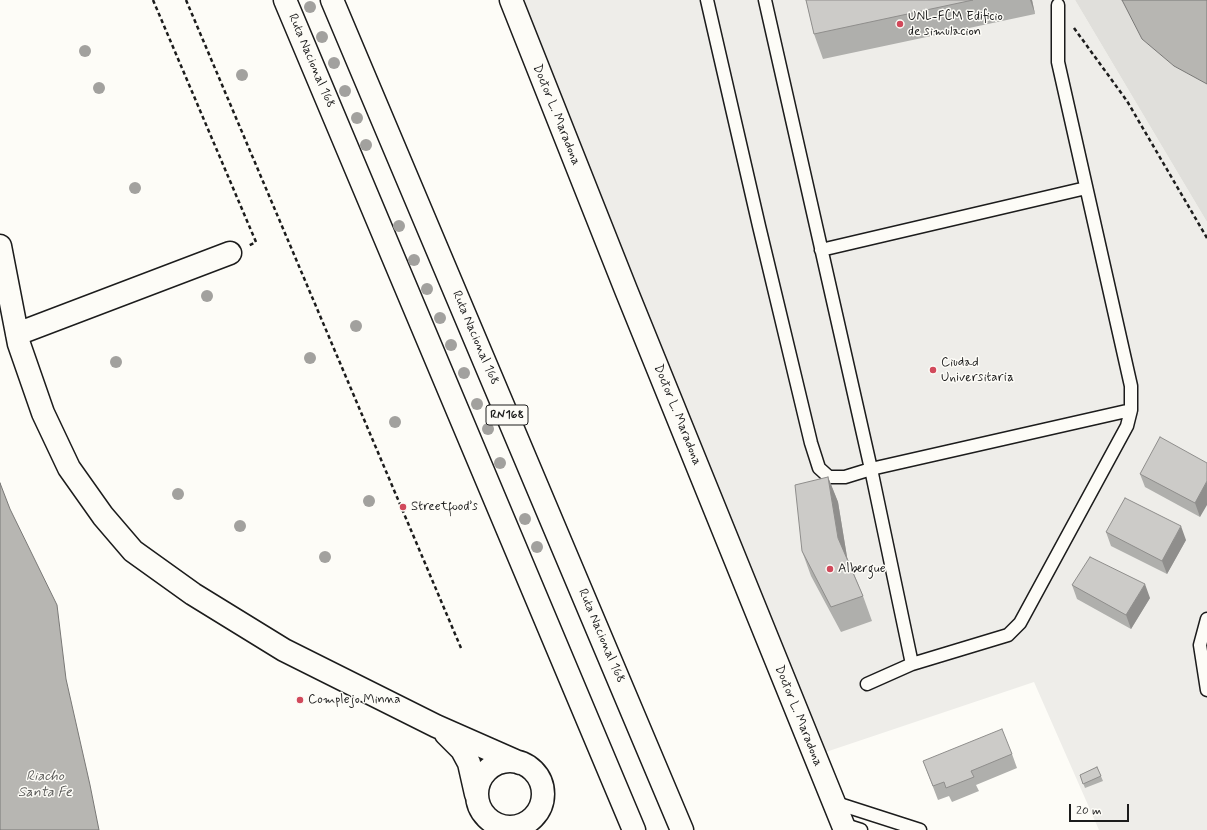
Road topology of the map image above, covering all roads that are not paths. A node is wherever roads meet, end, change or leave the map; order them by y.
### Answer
1 (285, 0) edge
2 (332, 0) edge
3 (511, 0) edge
4 (707, 0) edge
5 (765, 0) edge
6 (1058, 5) road end
7 (1086, 188) junction
8 (0, 246) edge
9 (821, 250) junction
10 (230, 253) road end
11 (17, 334) junction
12 (1131, 410) junction
13 (871, 469) junction
14 (1207, 619) edge
15 (912, 664) junction
16 (867, 684) dead end
17 (1207, 690) edge
18 (436, 726) junction
19 (520, 763) junction
20 (476, 794) junction
21 (833, 802) junction
22 (849, 828) edge
23 (634, 830) edge
24 (682, 830) edge
25 (920, 830) edge

1 - 23 main road, Ruta Nacional 168 / RN168
2 - 24 main road, Ruta Nacional 168 / RN168
3 - 21 main road, Doctor L. Maradona
4 - 13 lane
5 - 9 lane
6 - 7 lane
7 - 9 lane
7 - 12 lane
8 - 11 main road
9 - 13 lane
10 - 11 main road
11 - 18 main road
12 - 13 lane
12 - 15 lane
13 - 15 lane
14 - 17 lane
15 - 16 lane
18 - 19 main road
18 - 20 main road
19 - 20 main road
19 - 20 main road
21 - 22 main road, Doctor L. Maradona
21 - 25 lane

